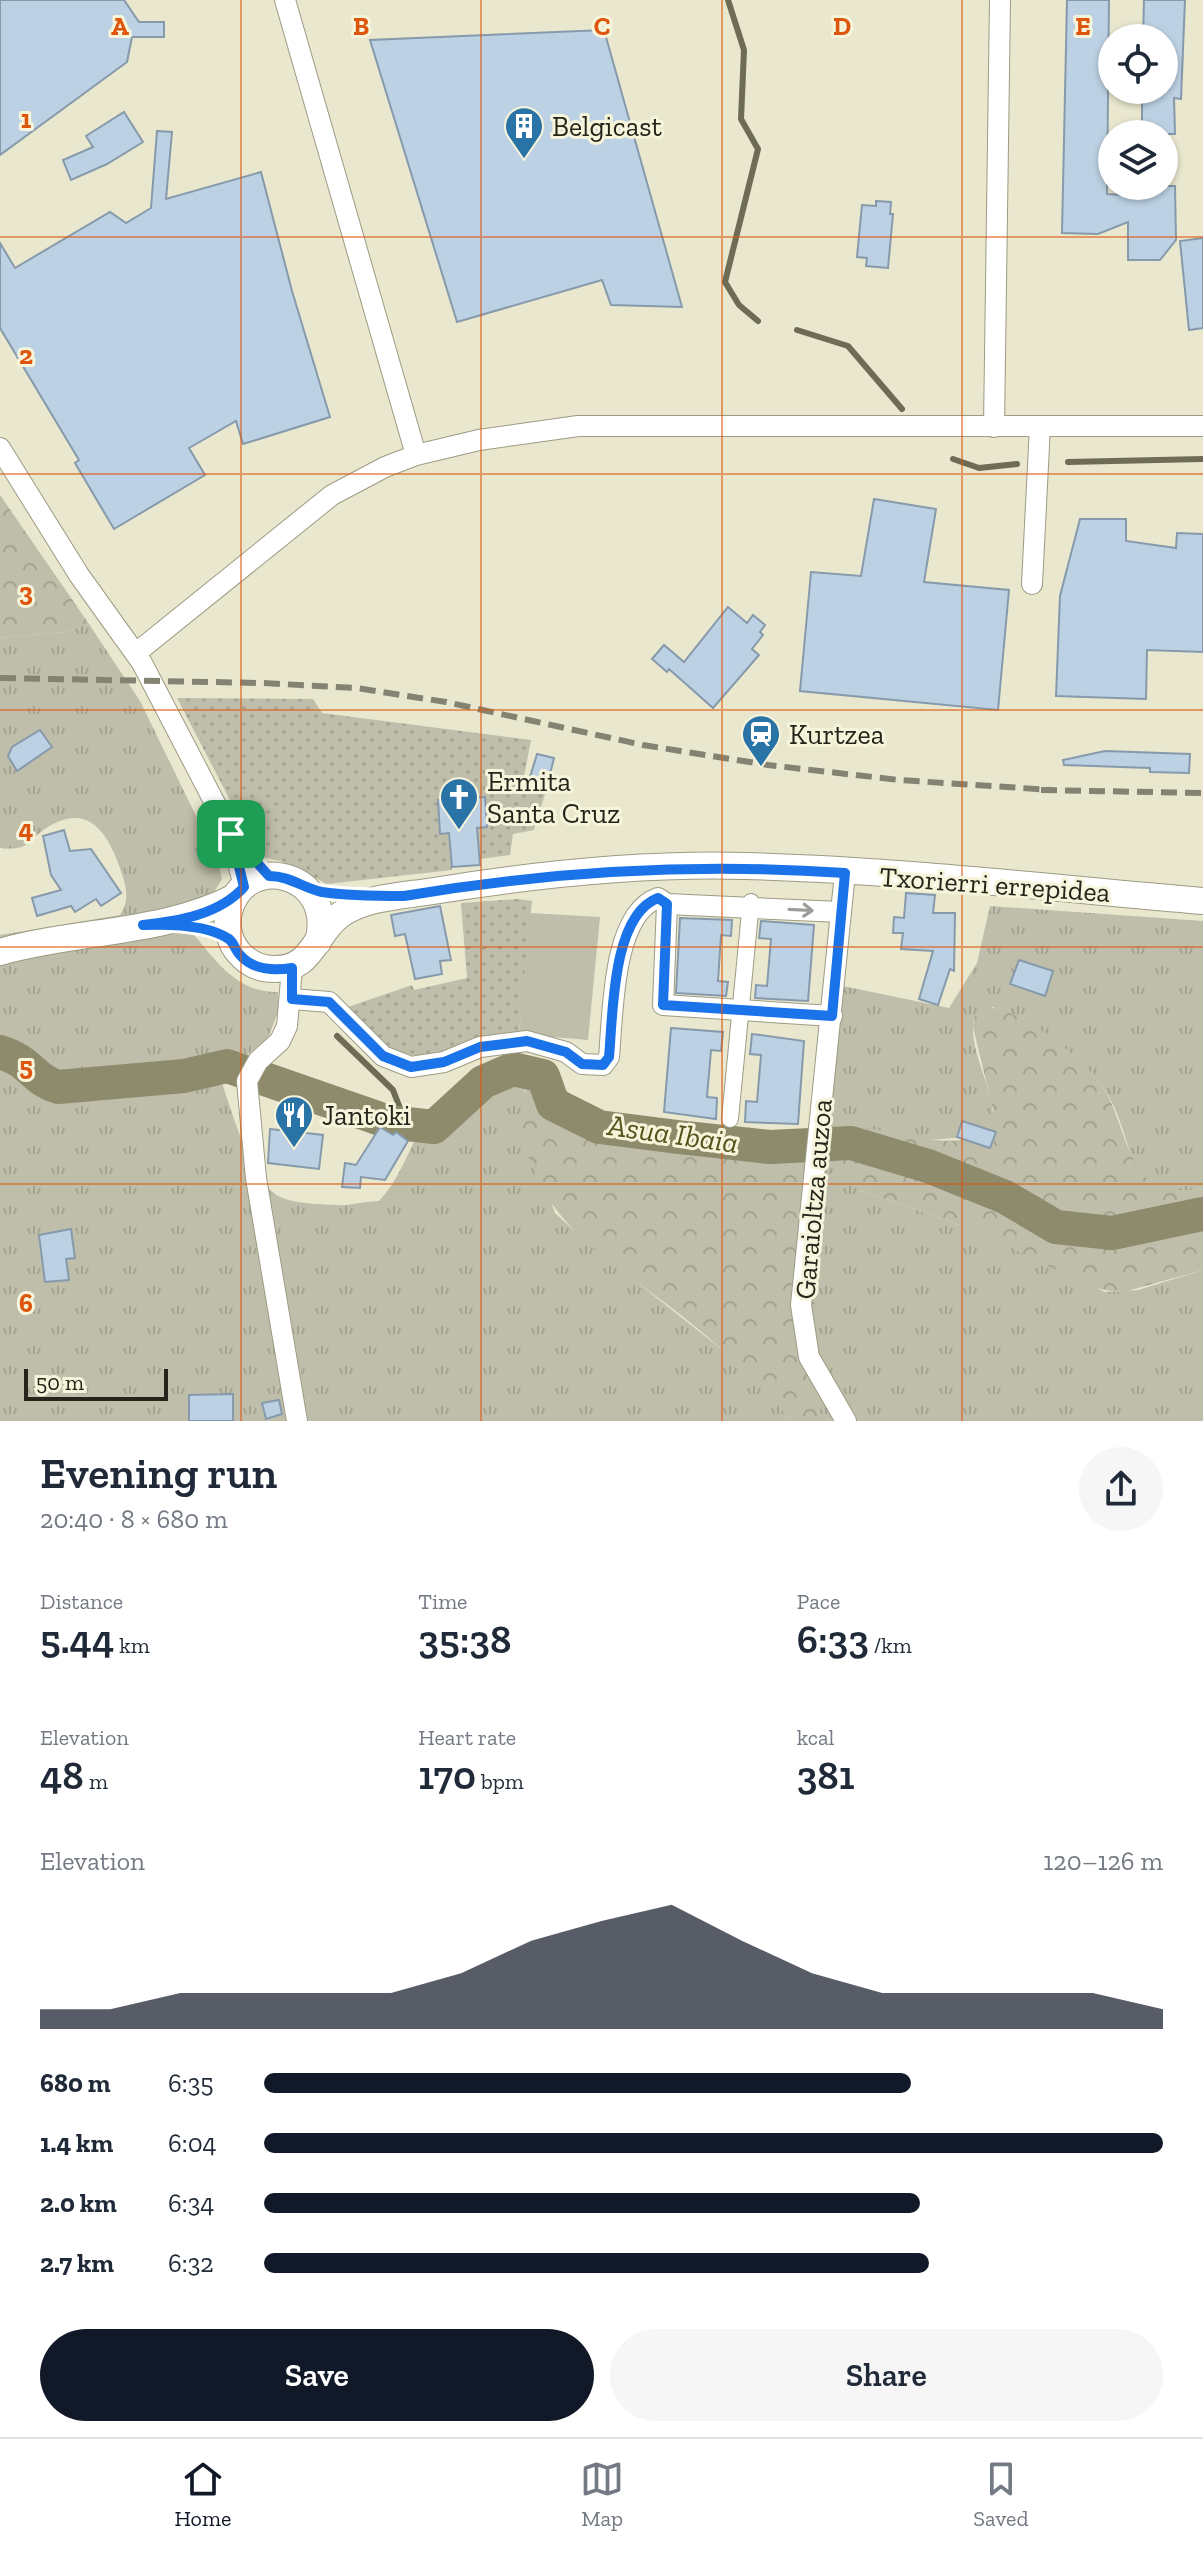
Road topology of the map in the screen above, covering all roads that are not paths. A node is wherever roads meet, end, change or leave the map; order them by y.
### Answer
1 (285, 0) edge
2 (1000, 0) edge
3 (1040, 426) junction
4 (1203, 426) edge
5 (994, 427) junction
6 (0, 448) edge
7 (416, 455) junction
8 (1032, 584) dead end
9 (136, 653) junction
10 (231, 834) junction
11 (845, 873) junction
12 (269, 876) junction
13 (307, 888) junction
14 (240, 892) junction
15 (404, 896) junction
16 (1203, 901) edge
17 (667, 904) junction
18 (751, 905) junction
19 (840, 912) junction
20 (143, 925) junction
21 (231, 940) junction
22 (318, 942) junction
23 (0, 952) edge
24 (292, 968) junction
25 (292, 999) junction
26 (741, 1010) junction
27 (832, 1016) junction
28 (730, 1119) dead end
29 (297, 1421) edge
30 (846, 1421) edge

1 - 7 street
2 - 5 street
3 - 4 street
3 - 5 street
3 - 8 street
5 - 7 street
6 - 9 street
7 - 9 street
9 - 10 street
10 - 12 street
10 - 14 street
11 - 15 street, Txorierri errepidea
11 - 16 street, Txorierri errepidea
11 - 19 street, Garaioltza auzoa
12 - 13 street, Txorierri errepidea
12 - 14 street
13 - 15 street, Txorierri errepidea
13 - 22 street
14 - 20 street
14 - 21 street
15 - 22 street, Txorierri errepidea
17 - 18 street
17 - 25 street
17 - 26 street
18 -> 19 street
18 - 26 street
19 - 27 street, Garaioltza auzoa
20 - 21 street
20 - 23 street
21 - 24 street
22 - 24 street, Txorierri errepidea
24 - 25 street
25 - 29 street
26 - 27 street
26 - 28 street
27 - 30 street, Garaioltza auzoa

